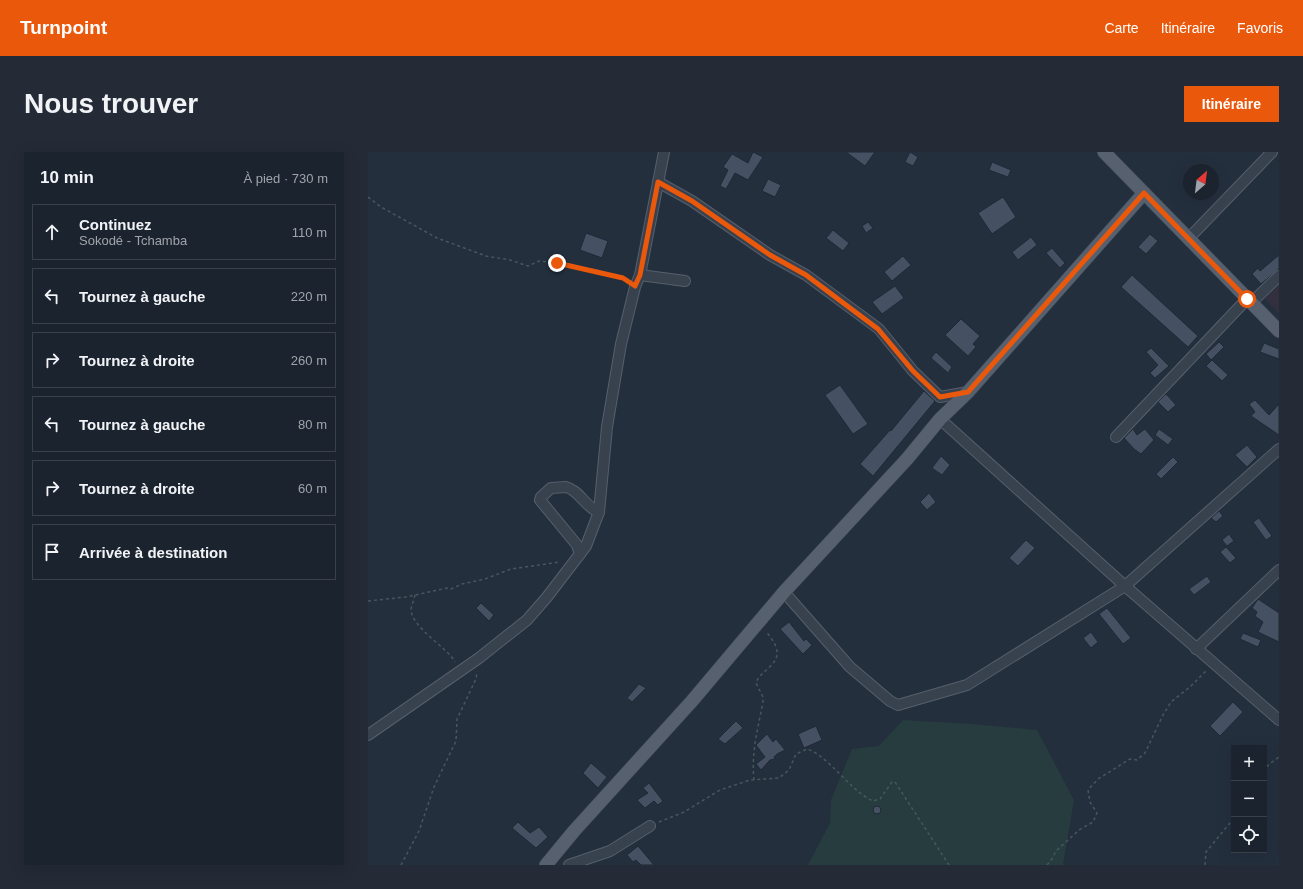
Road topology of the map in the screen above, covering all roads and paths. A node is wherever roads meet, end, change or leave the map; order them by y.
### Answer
1 (664, 152) edge
2 (1104, 152) edge
3 (1272, 152) edge
4 (658, 182) junction
5 (1144, 193) junction
6 (368, 197) edge
7 (1189, 238) junction
8 (640, 275) junction
9 (1279, 276) edge
10 (685, 282) dead end
11 (635, 286) junction
12 (1249, 301) junction
13 (1279, 331) edge
14 (968, 392) junction
15 (940, 419) junction
16 (1116, 438) dead end
17 (1279, 449) edge
18 (599, 512) junction
19 (577, 558) junction
20 (1279, 570) edge
21 (1125, 586) junction
22 (784, 592) junction
23 (415, 595) junction
24 (368, 601) edge
25 (761, 620) junction
26 (1196, 649) junction
27 (480, 658) junction
28 (1210, 660) junction
29 (458, 672) junction
30 (1278, 718) edge
31 (368, 735) edge
32 (1279, 757) edge
33 (1267, 768) edge
34 (754, 780) junction
35 (1231, 822) edge
36 (650, 826) joint
37 (401, 865) edge
38 (546, 865) edge
39 (569, 865) edge
40 (949, 865) edge
41 (1047, 865) edge
42 (1205, 865) edge

1 - 4 street
2 - 5 main road
3 - 7 street
4 - 8 street
4 - 14 street
5 - 7 main road
5 - 14 main road
6 - 11 path
7 - 12 main road
8 - 10 street
8 - 11 street
9 - 12 street
11 - 18 street
12 - 13 main road
12 - 16 street
14 - 15 main road
15 - 21 street
15 - 22 main road
17 - 21 street
18 - 19 street
18 - 19 street
19 - 23 path
19 - 27 street
20 - 26 street
21 - 22 street
21 - 26 street
22 - 25 main road
23 - 24 path
23 - 29 path
25 - 34 path
25 - 38 main road
26 - 28 street
27 - 29 street
27 - 37 path
28 - 30 street
28 - 41 path
29 - 31 street
32 - 33 path
34 - 36 path
34 - 40 path
35 - 42 path
36 - 39 street

